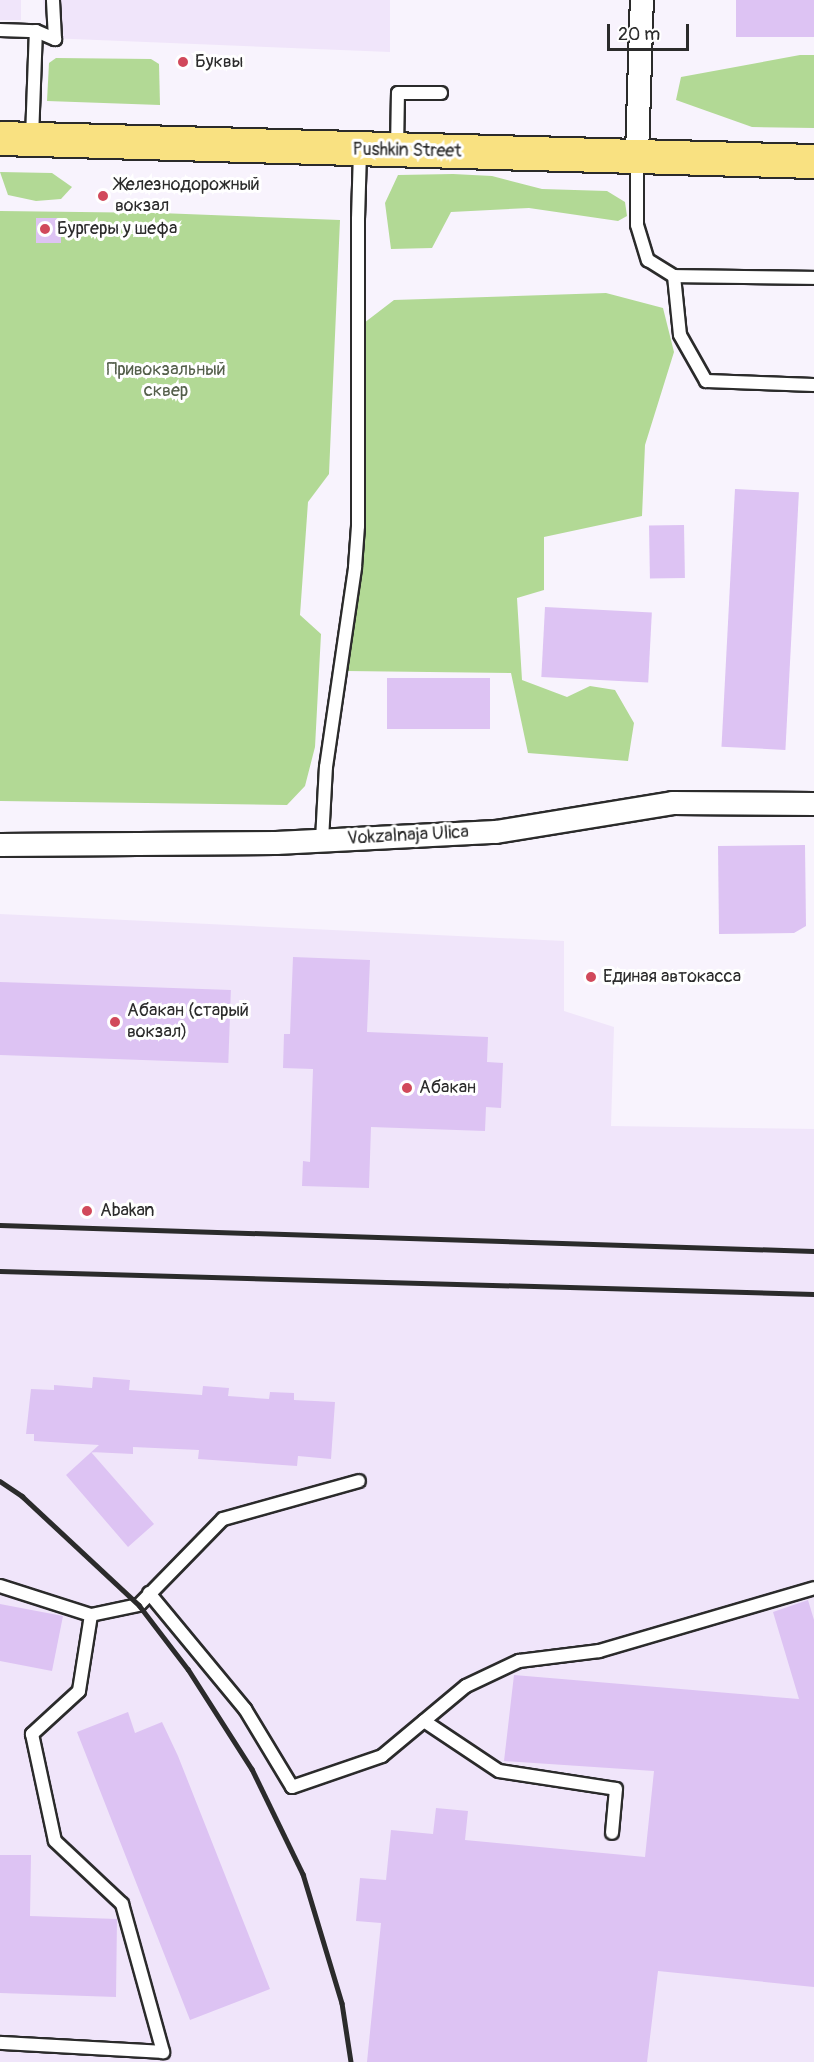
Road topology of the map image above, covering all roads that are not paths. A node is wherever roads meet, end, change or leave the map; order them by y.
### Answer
1 (53, 0) edge
2 (642, 0) edge
3 (0, 30) edge
4 (36, 31) junction
5 (441, 93) dead end
6 (16, 139) edge
7 (397, 150) junction
8 (360, 151) junction
9 (637, 155) junction
10 (814, 161) edge
11 (674, 276) junction
12 (814, 278) edge
13 (814, 385) edge
14 (814, 804) edge
15 (322, 840) junction
16 (0, 845) edge
17 (359, 1481) dead end
18 (0, 1587) edge
19 (814, 1587) edge
20 (149, 1593) junction
21 (91, 1615) junction
22 (424, 1721) junction
23 (612, 1833) dead end
24 (0, 2043) edge

1 - 4 lane
2 - 9 street
3 - 4 lane
4 - 6 lane
5 - 7 lane
6 - 8 main road, Pushkin Street
7 - 8 main road, Pushkin Street
7 - 9 main road, Pushkin Street
8 - 15 lane
9 - 10 main road, Pushkin Street
9 - 11 lane
11 - 12 lane
11 - 13 lane
14 - 15 street, Vokzalnaja Ulica
15 - 16 street, Vokzalnaja Ulica
17 - 20 lane
18 - 21 lane
19 - 22 lane
20 - 21 lane
20 - 22 lane
21 - 24 lane
22 - 23 lane

